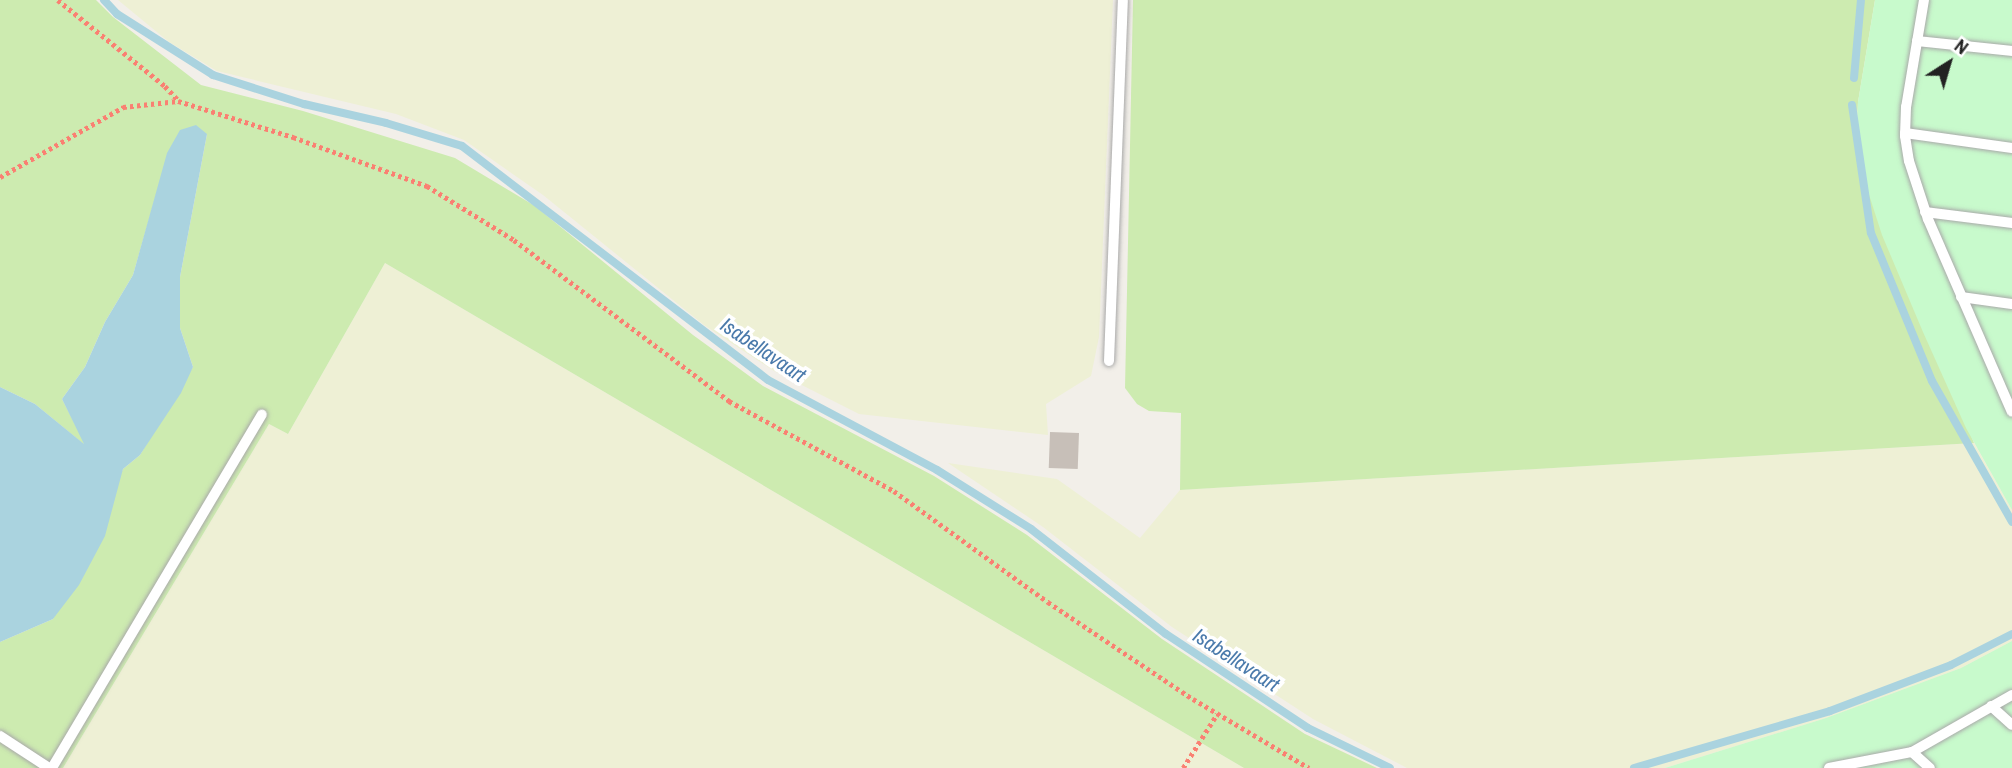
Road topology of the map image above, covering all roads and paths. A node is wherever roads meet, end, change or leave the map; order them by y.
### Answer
1 (58, 0) edge
2 (1123, 0) edge
3 (1924, 0) edge
4 (1917, 41) junction
5 (2012, 51) edge
6 (178, 101) junction
7 (1905, 133) junction
8 (2012, 148) edge
9 (0, 177) edge
10 (1925, 212) junction
11 (2012, 223) edge
12 (1961, 297) junction
13 (2012, 304) edge
14 (1109, 361) dead end
15 (2007, 389) edge
16 (2012, 412) edge
17 (262, 415) dead end
18 (2012, 695) edge
19 (1991, 706) junction
20 (1217, 713) junction
21 (2012, 725) edge
22 (0, 736) edge
23 (1913, 752) junction
24 (51, 768) edge
25 (1184, 768) edge
26 (1309, 768) edge
27 (1829, 768) edge
28 (1930, 768) edge

1 - 6 path
2 - 14 lane
3 - 4 lane
4 - 5 lane
4 - 7 lane
6 - 9 path
6 - 20 path
7 - 8 lane
7 - 10 lane
10 - 11 lane
10 - 12 lane
12 - 13 lane
12 - 15 lane
15 - 16 lane
17 - 24 lane
18 - 19 lane
19 - 21 lane
19 - 23 lane
20 - 25 path
20 - 26 path
22 - 24 lane
23 - 27 lane
23 - 28 lane

